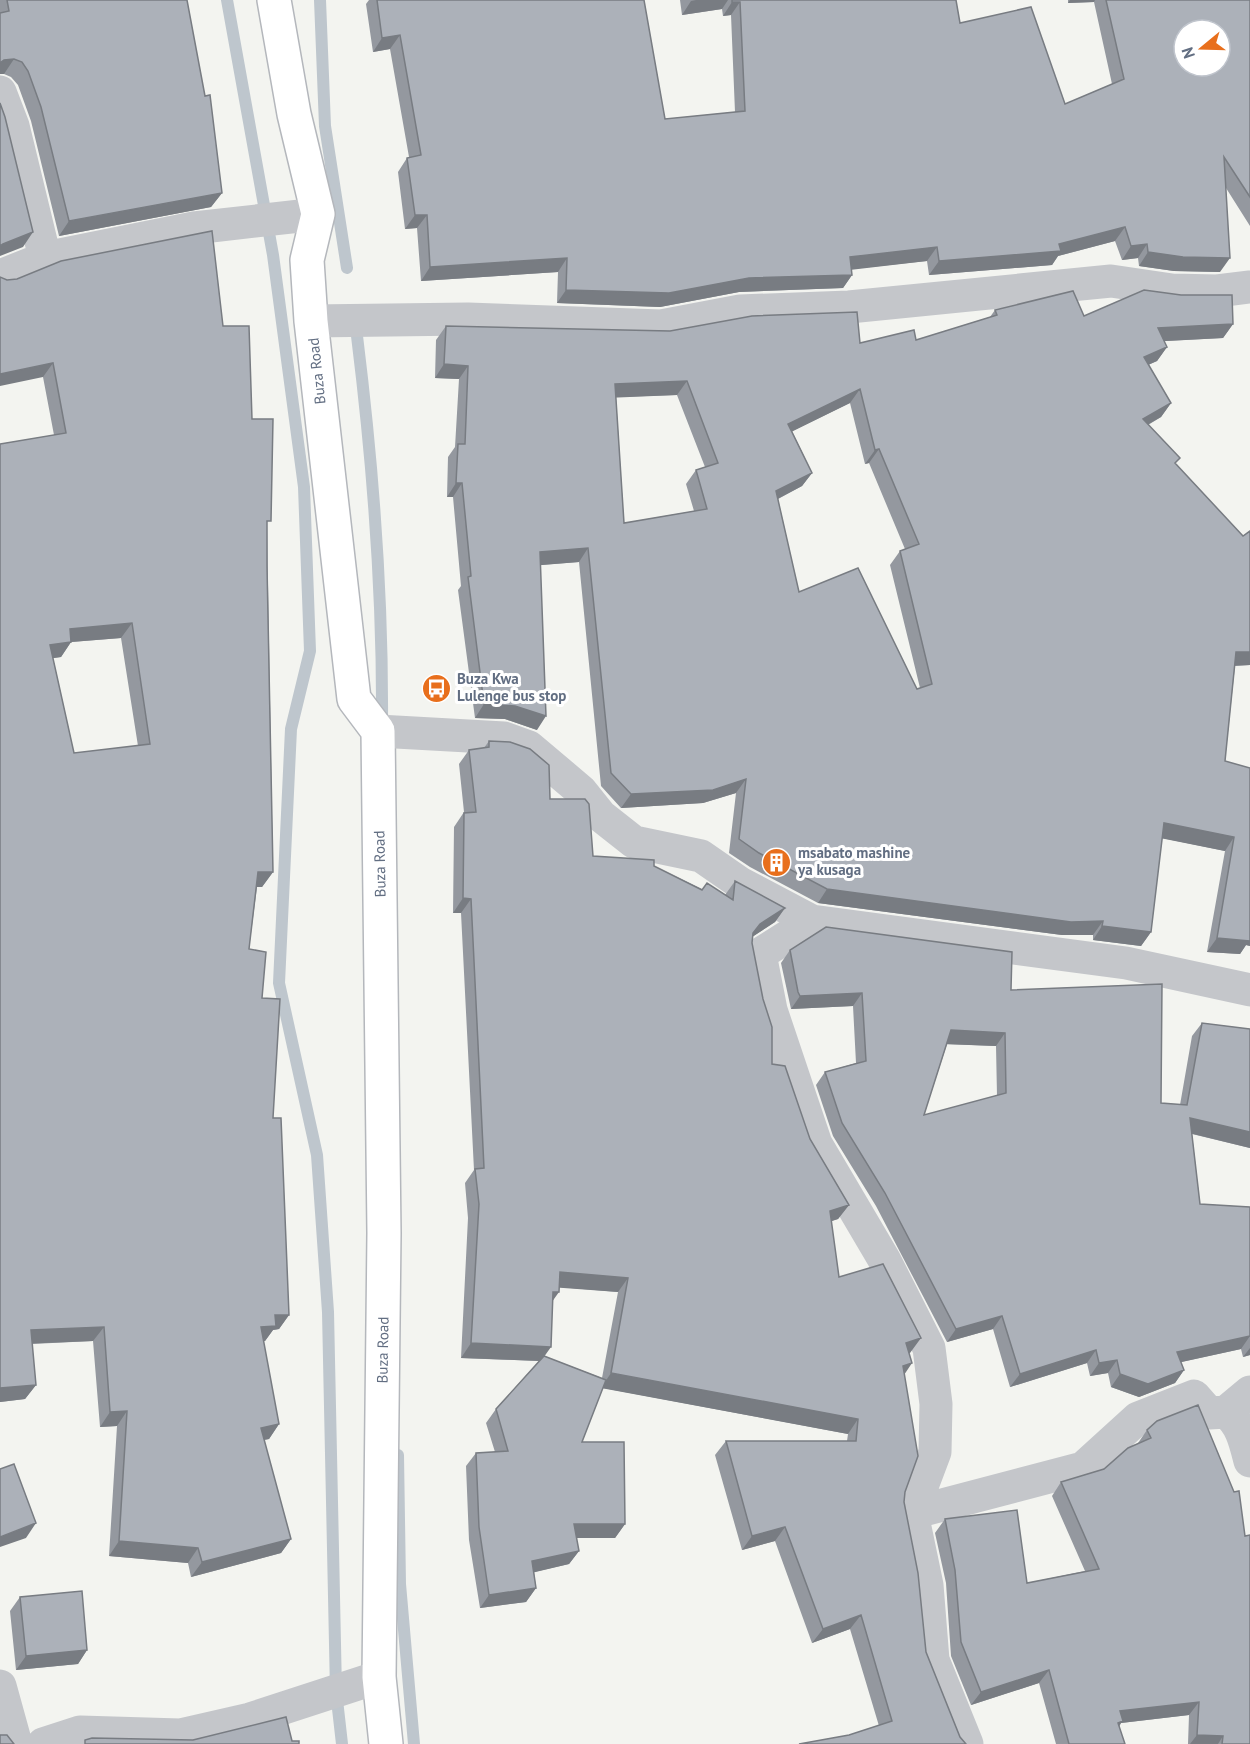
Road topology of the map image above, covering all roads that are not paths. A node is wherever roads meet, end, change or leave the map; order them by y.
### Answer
1 (274, 0) edge
2 (0, 93) edge
3 (318, 214) junction
4 (45, 258) junction
5 (0, 276) edge
6 (1250, 287) edge
7 (311, 321) junction
8 (378, 731) junction
9 (812, 921) junction
10 (1250, 990) edge
11 (1238, 1402) edge
12 (1250, 1461) edge
13 (912, 1514) junction
14 (379, 1677) junction
15 (0, 1686) edge
16 (16, 1744) edge
17 (43, 1744) edge
18 (386, 1744) edge
19 (967, 1744) edge

1 - 3 main road, Buza Road
2 - 4 street
3 - 4 street
3 - 7 main road, Buza Road
4 - 5 street
6 - 7 street
7 - 8 main road, Buza Road
8 - 9 street
8 - 14 main road, Buza Road
9 - 10 street
9 - 13 street
11 - 12 street
11 - 13 street
13 - 19 street
14 - 17 street
14 - 18 main road, Buza Road
15 - 16 street

